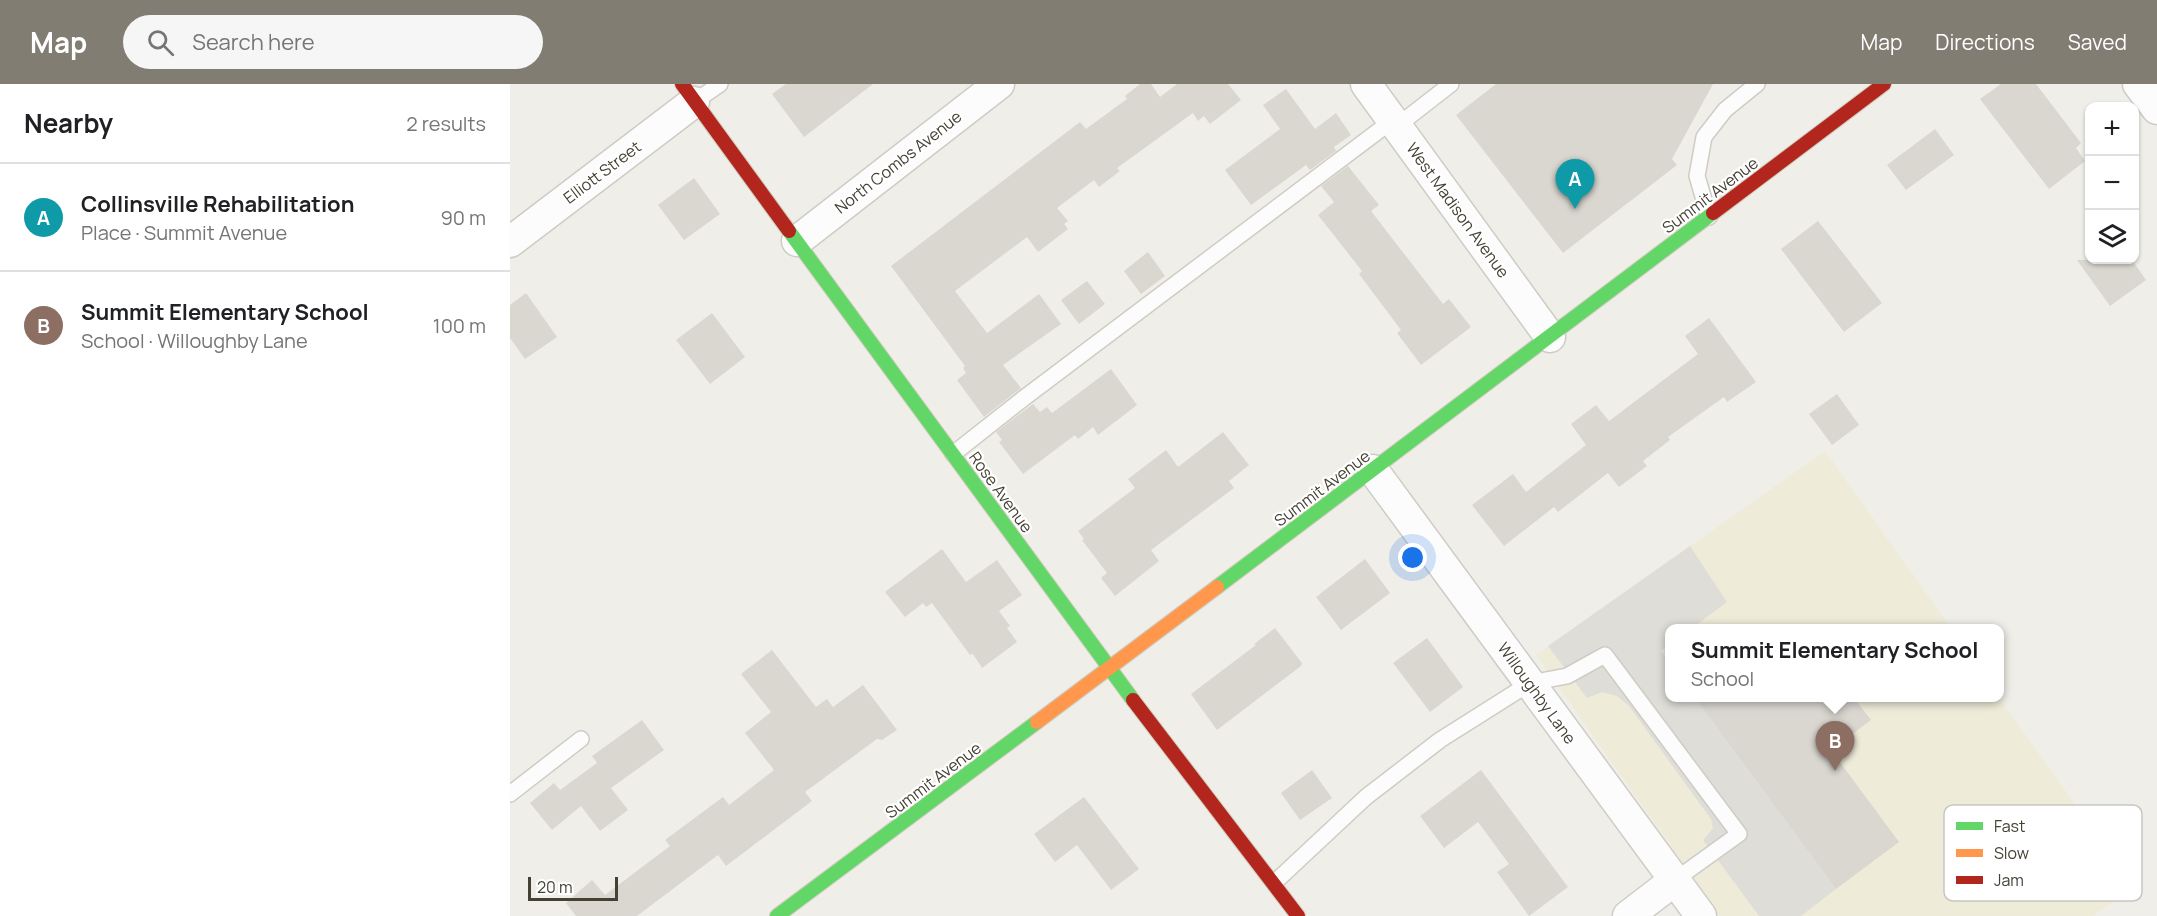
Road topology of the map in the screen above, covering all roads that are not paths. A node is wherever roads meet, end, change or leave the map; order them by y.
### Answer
1 (720, 84) edge
2 (999, 84) edge
3 (1366, 84) edge
4 (1451, 84) edge
5 (1757, 84) edge
6 (1884, 84) edge
7 (2138, 84) edge
8 (688, 93) edge
9 (2157, 109) edge
10 (1395, 123) junction
11 (1709, 217) junction
12 (797, 241) junction
13 (510, 242) edge
14 (1550, 337) junction
15 (953, 454) junction
16 (1373, 470) junction
17 (1109, 669) junction
18 (1530, 683) junction
19 (581, 739) dead end
20 (510, 794) edge
21 (1674, 880) junction
22 (1274, 883) junction
23 (777, 916) edge
24 (1298, 916) edge
25 (1628, 916) edge
26 (1701, 916) edge

1 - 8 lane
2 - 12 street, North Combs Avenue
3 - 10 street, West Madison Avenue
4 - 10 lane
5 - 11 lane
6 - 11 street, Summit Avenue
7 - 9 street
8 - 12 street, Rose Avenue
8 - 13 street, Elliott Street
10 - 14 street, West Madison Avenue
10 - 15 lane
11 - 14 street, Summit Avenue
12 - 15 street, Rose Avenue
14 - 16 street, Summit Avenue
15 - 17 street, Rose Avenue
16 - 17 street, Summit Avenue
16 - 18 street, Willoughby Lane
17 - 22 street, Rose Avenue
17 - 23 street, Summit Avenue
18 - 21 street, Willoughby Lane
18 - 21 lane
18 - 22 lane
19 - 20 lane
21 - 25 street
21 - 26 street, Willoughby Lane
22 - 24 street, Rose Avenue

